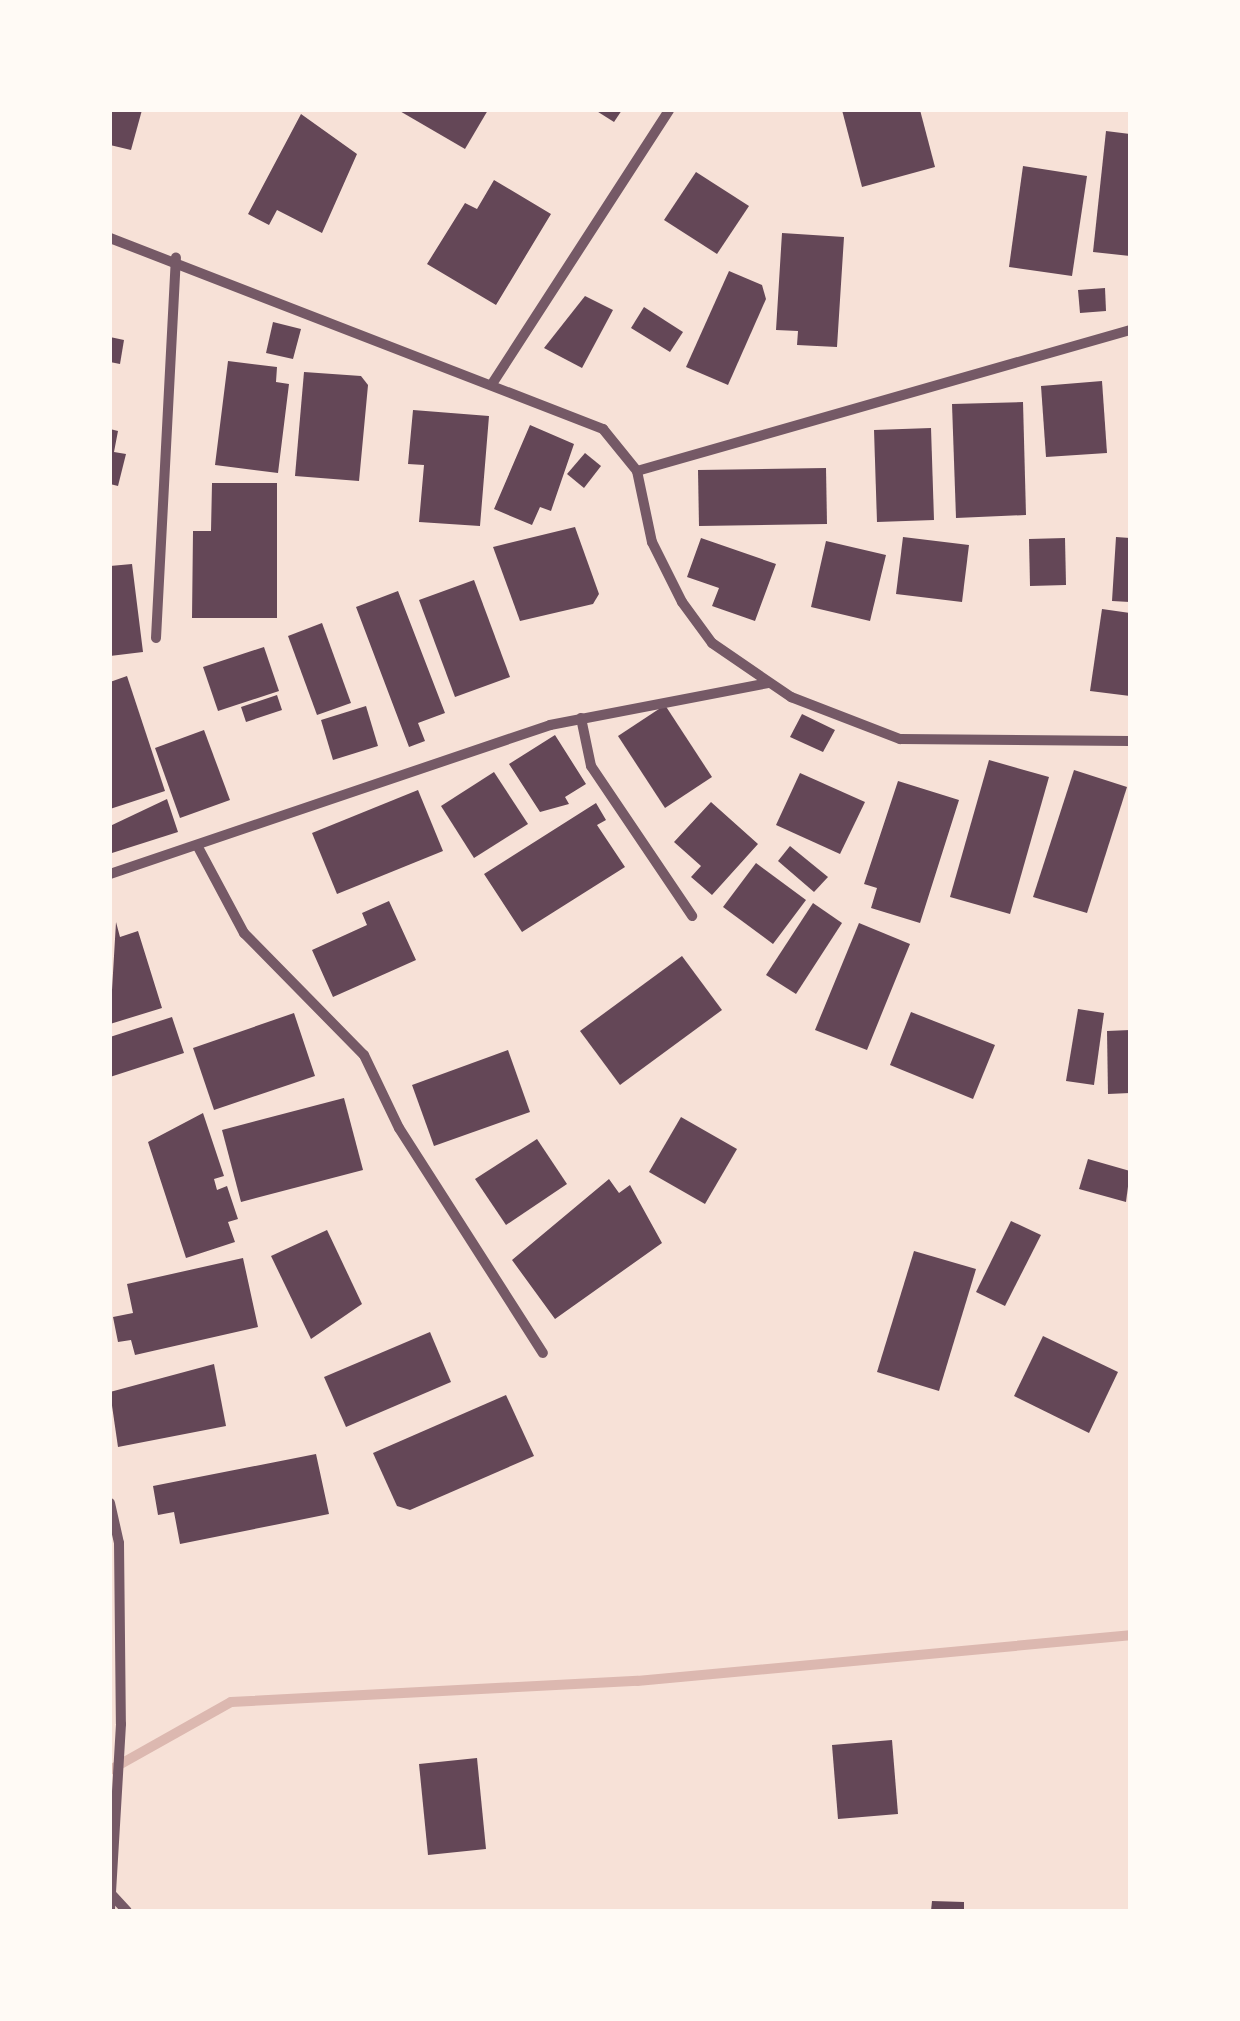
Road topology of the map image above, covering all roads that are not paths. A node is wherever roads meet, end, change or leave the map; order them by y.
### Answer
1 (669, 110) edge
2 (110, 238) edge
3 (176, 258) junction
4 (1130, 330) edge
5 (492, 384) junction
6 (637, 471) junction
7 (156, 638) dead end
8 (768, 683) junction
9 (581, 718) junction
10 (1130, 741) edge
11 (198, 847) junction
12 (110, 874) edge
13 (692, 916) dead end
14 (543, 1353) dead end
15 (110, 1503) edge
16 (112, 1895) edge
17 (110, 1909) edge
18 (128, 1911) edge

1 - 5 street
2 - 3 street
3 - 5 street
3 - 7 street
4 - 6 street
5 - 6 street
6 - 8 street
8 - 9 street
8 - 10 street
9 - 11 street
9 - 13 street
11 - 12 street
11 - 14 street
15 - 16 street
16 - 17 street
16 - 18 street

